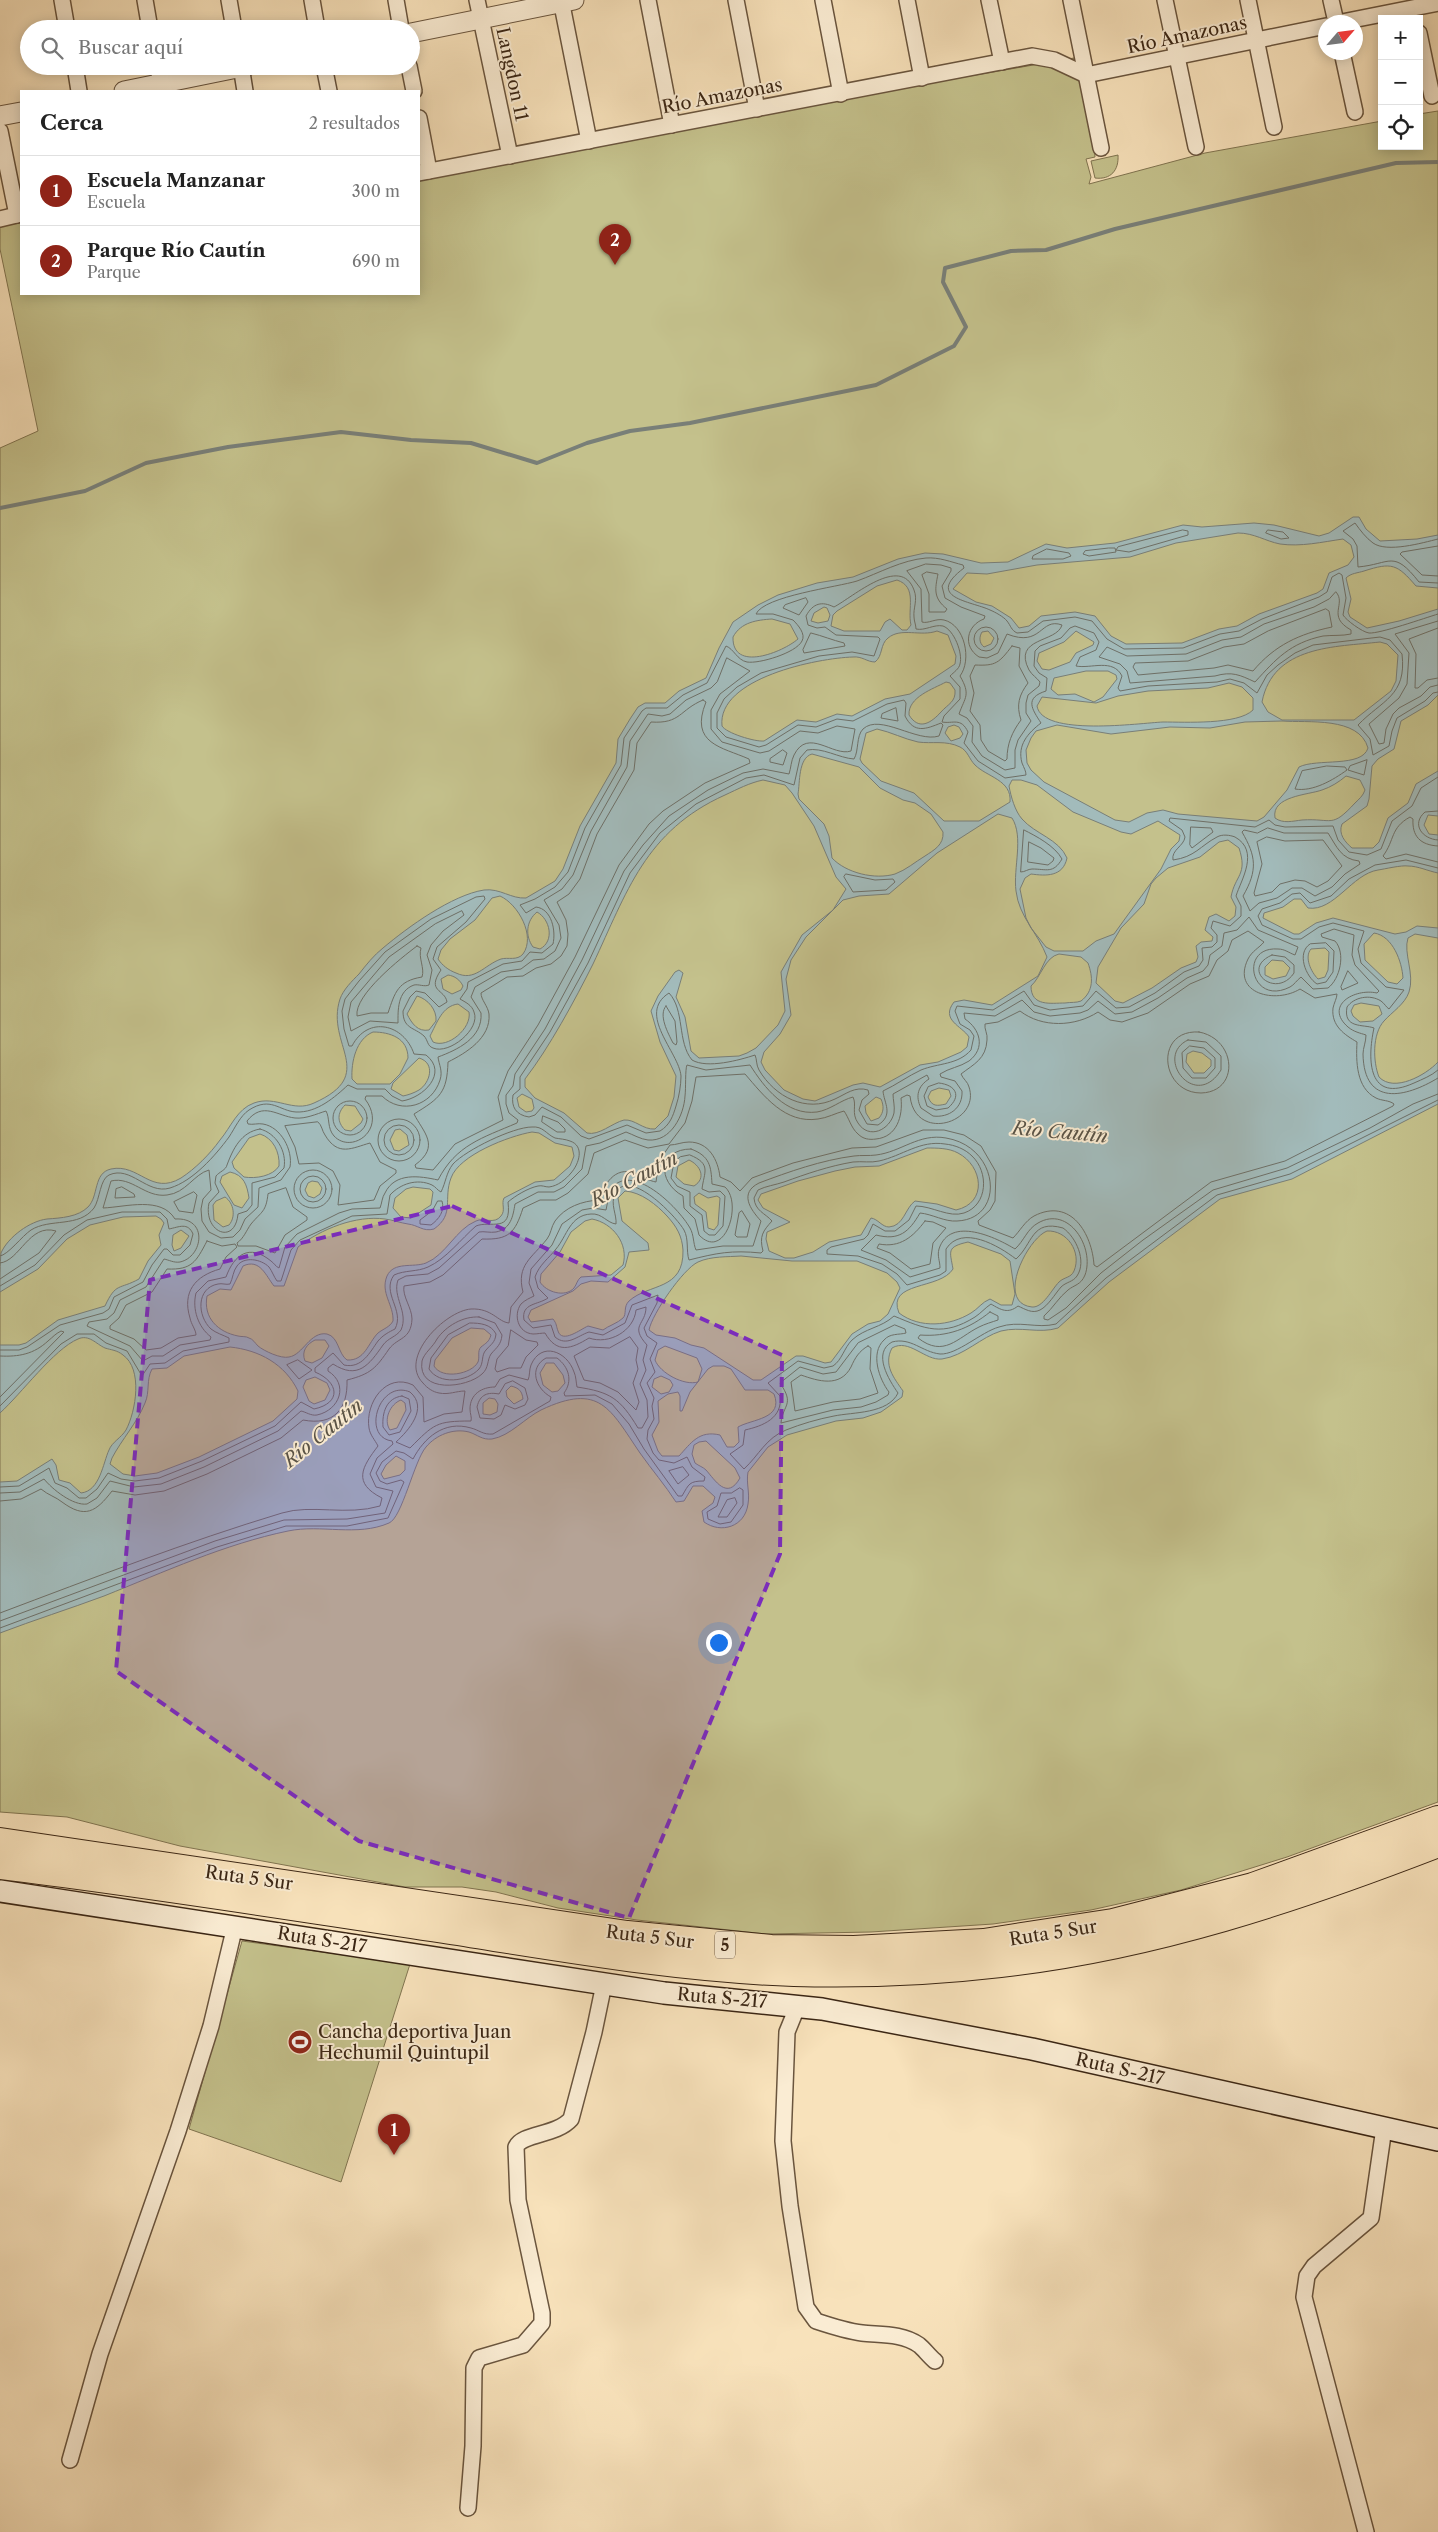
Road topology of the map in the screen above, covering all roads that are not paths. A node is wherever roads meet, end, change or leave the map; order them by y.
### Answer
1 (62, 0) edge
2 (145, 0) edge
3 (229, 0) edge
4 (312, 0) edge
5 (396, 0) edge
6 (477, 0) edge
7 (648, 0) edge
8 (736, 0) edge
9 (823, 0) edge
10 (907, 0) edge
11 (989, 0) edge
12 (1071, 0) edge
13 (1165, 0) edge
14 (1248, 0) edge
15 (1331, 0) edge
16 (566, 1) edge
17 (1438, 3) edge
18 (1414, 9) edge
19 (1334, 15) edge
20 (1363, 18) edge
21 (481, 19) junction
22 (65, 20) edge
23 (148, 20) edge
24 (232, 20) edge
25 (315, 20) edge
26 (400, 20) edge
27 (1318, 28) edge
28 (420, 31) edge
29 (1256, 40) junction
30 (1423, 52) edge
31 (1177, 57) junction
32 (1344, 60) edge
33 (1002, 62) junction
34 (77, 75) edge
35 (192, 75) edge
36 (244, 75) edge
37 (326, 75) edge
38 (411, 75) edge
39 (1086, 75) junction
40 (922, 78) junction
41 (160, 80) edge
42 (80, 90) edge
43 (127, 90) edge
44 (245, 90) edge
45 (329, 90) edge
46 (414, 90) edge
47 (841, 94) junction
48 (1432, 96) dead end
49 (757, 109) junction
50 (20, 112) edge
51 (1355, 112) dead end
52 (0, 116) edge
53 (672, 125) junction
54 (1274, 127) dead end
55 (420, 129) edge
56 (0, 131) edge
57 (589, 141) junction
58 (1196, 147) dead end
59 (1101, 148) dead end
60 (510, 156) junction
61 (424, 172) edge
62 (19, 215) edge
63 (0, 219) edge
64 (1438, 1820) edge
65 (0, 1842) edge
66 (1438, 1843) edge
67 (0, 1865) edge
68 (0, 1891) edge
69 (236, 1926) junction
70 (604, 1984) junction
71 (798, 2005) junction
72 (1384, 2128) junction
73 (1438, 2140) edge
74 (935, 2361) dead end
75 (70, 2460) dead end
76 (468, 2508) dead end
77 (1366, 2532) edge

1 - 22 street
2 - 23 street
3 - 24 street
4 - 25 street
5 - 26 street
6 - 21 street, Langdon 11
7 - 53 street
8 - 49 street
9 - 47 street
10 - 40 street
11 - 33 street
12 - 39 street
13 - 31 street
14 - 29 street
15 - 19 street
16 - 21 street
16 - 57 street
17 - 18 street
18 - 20 street
21 - 28 street
21 - 60 street, Langdon 11
27 - 29 street, Río Amazonas
29 - 31 street, Río Amazonas
29 - 54 street
30 - 48 street
31 - 39 street, Río Amazonas
31 - 58 street
32 - 51 street
33 - 39 street, Río Amazonas
33 - 40 street, Río Amazonas
34 - 42 street
35 - 41 street
36 - 44 street
37 - 45 street
38 - 46 street
39 - 59 street
40 - 47 street, Río Amazonas
41 - 43 street
47 - 49 street, Río Amazonas
49 - 53 street, Río Amazonas
50 - 52 street
53 - 57 street, Río Amazonas
55 - 61 street
56 - 62 street
57 - 60 street, Río Amazonas
60 - 61 street, Río Amazonas
62 - 63 street
64 - 65 highway, Ruta 5 Sur / 5
66 - 67 highway, Ruta 5 Sur / 5
68 - 69 main road, Ruta S-217
69 - 70 main road, Ruta S-217
69 - 75 street
70 - 71 main road, Ruta S-217
70 - 76 street
71 - 72 main road, Ruta S-217
71 - 74 street
72 - 73 main road, Ruta S-217
72 - 77 street

